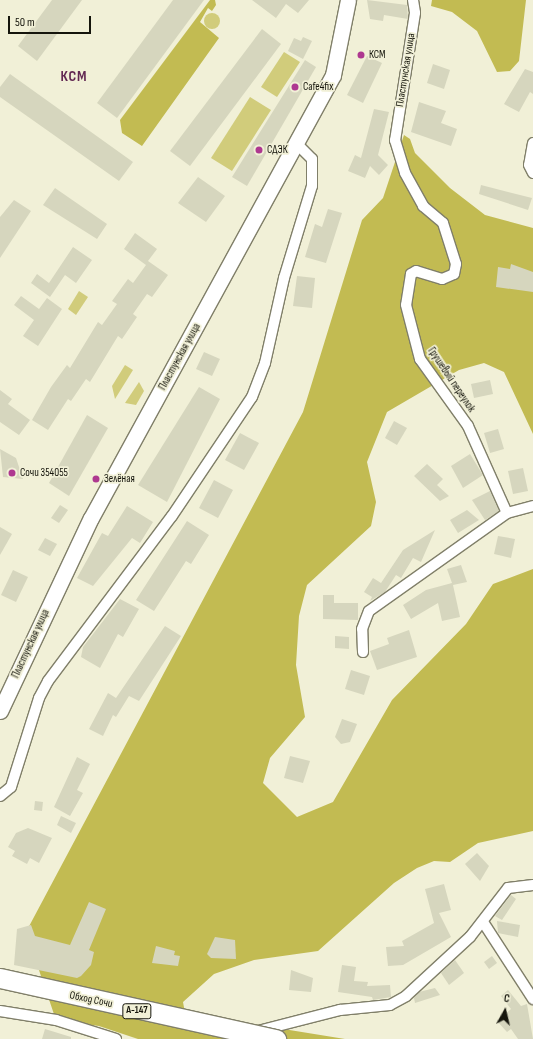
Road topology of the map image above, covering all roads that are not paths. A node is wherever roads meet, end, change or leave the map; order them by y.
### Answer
1 (348, 0) edge
2 (413, 0) edge
3 (533, 143) edge
4 (298, 145) junction
5 (533, 173) edge
6 (454, 253) joint
7 (533, 506) edge
8 (507, 513) junction
9 (363, 652) dead end
10 (0, 711) edge
11 (0, 796) edge
12 (533, 885) edge
13 (483, 922) junction
14 (0, 978) edge
15 (533, 999) edge
16 (0, 1011) edge
17 (116, 1039) edge
18 (229, 1039) edge
19 (276, 1039) edge

1 - 4 main road, Пластунская улица
2 - 6 street, Пластунская улица
3 - 5 street
4 - 10 main road, Пластунская улица
4 - 11 street
6 - 8 street, Грушевый переулок
7 - 8 street
8 - 9 street
12 - 13 street
13 - 15 street
13 - 18 street
14 - 19 highway, Обход Сочи / А-147, bridge
16 - 17 street

